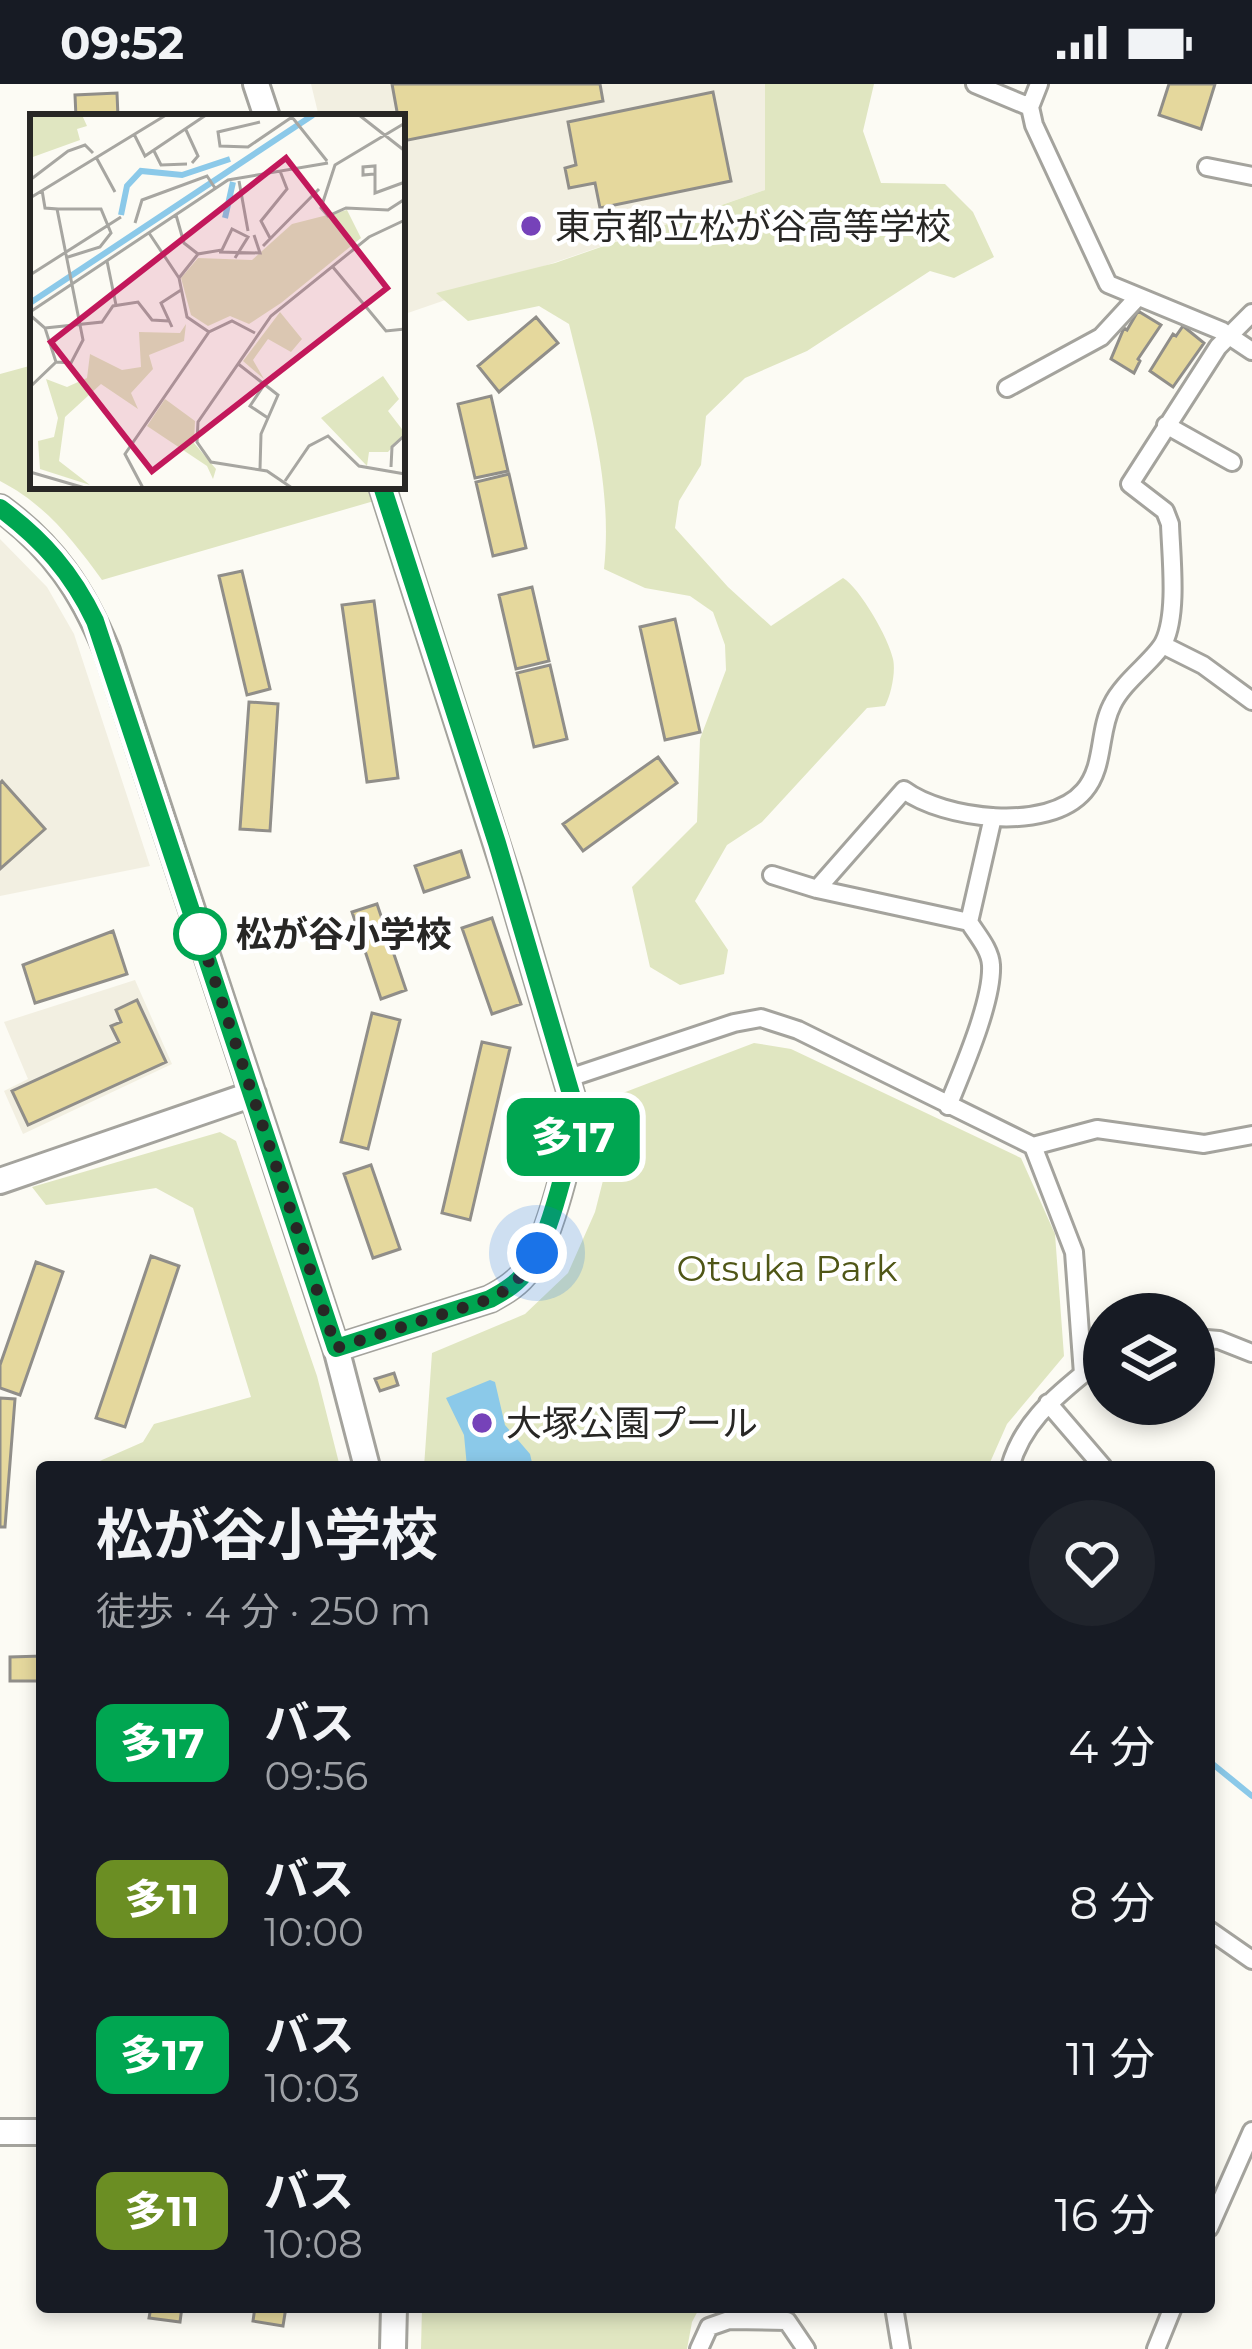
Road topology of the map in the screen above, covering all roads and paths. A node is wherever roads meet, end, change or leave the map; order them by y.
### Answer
1 (256, 84) edge
2 (975, 84) edge
3 (1040, 84) edge
4 (1030, 107) junction
5 (266, 114) edge
6 (1207, 167) dead end
7 (1252, 176) edge
8 (1137, 298) junction
9 (1252, 313) edge
10 (1230, 337) junction
11 (1252, 351) edge
12 (1007, 388) dead end
13 (1166, 425) junction
14 (1232, 462) dead end
15 (383, 489) edge
16 (0, 508) edge
17 (1163, 645) junction
18 (1252, 701) edge
19 (993, 817) junction
20 (772, 875) dead end
21 (817, 889) junction
22 (969, 922) junction
23 (569, 1078) junction
24 (253, 1094) junction
25 (948, 1106) junction
26 (1252, 1135) edge
27 (1033, 1147) junction
28 (1, 1176) edge
29 (1215, 1340) edge
30 (336, 1348) junction
31 (1252, 1353) edge
32 (1083, 1374) joint
33 (1048, 1403) junction
34 (365, 1461) edge
35 (1012, 1461) edge
36 (1097, 1461) edge
37 (1215, 1934) edge
38 (1252, 1960) edge
39 (1252, 2131) edge
40 (0, 2132) edge
41 (36, 2132) edge
42 (1215, 2214) edge
43 (394, 2313) edge
44 (895, 2313) edge
45 (1171, 2313) edge
46 (711, 2316) edge
47 (394, 2349) edge
48 (699, 2349) edge
49 (806, 2349) edge
50 (901, 2349) edge
51 (1156, 2349) edge

1 - 5 street
2 - 4 street
3 - 4 street
4 - 8 street
6 - 7 street
8 - 10 street
8 - 12 street
9 - 10 street
10 - 11 street
10 - 13 street
13 - 14 street
13 - 17 street
15 - 23 street
16 - 24 street
17 - 18 street
17 - 19 street
19 - 21 street
19 - 22 street
20 - 21 street
21 - 22 street
22 - 25 street
23 - 25 street
23 - 30 street
24 - 28 street
24 - 30 street
25 - 27 street
26 - 27 street
27 - 32 street
29 - 31 street
30 - 34 street
32 - 33 street
33 - 35 street
33 - 36 street
37 - 38 street
39 - 42 street
40 - 41 street
43 - 47 street
44 - 50 street
45 - 51 street
46 - 48 street
46 - 49 street

